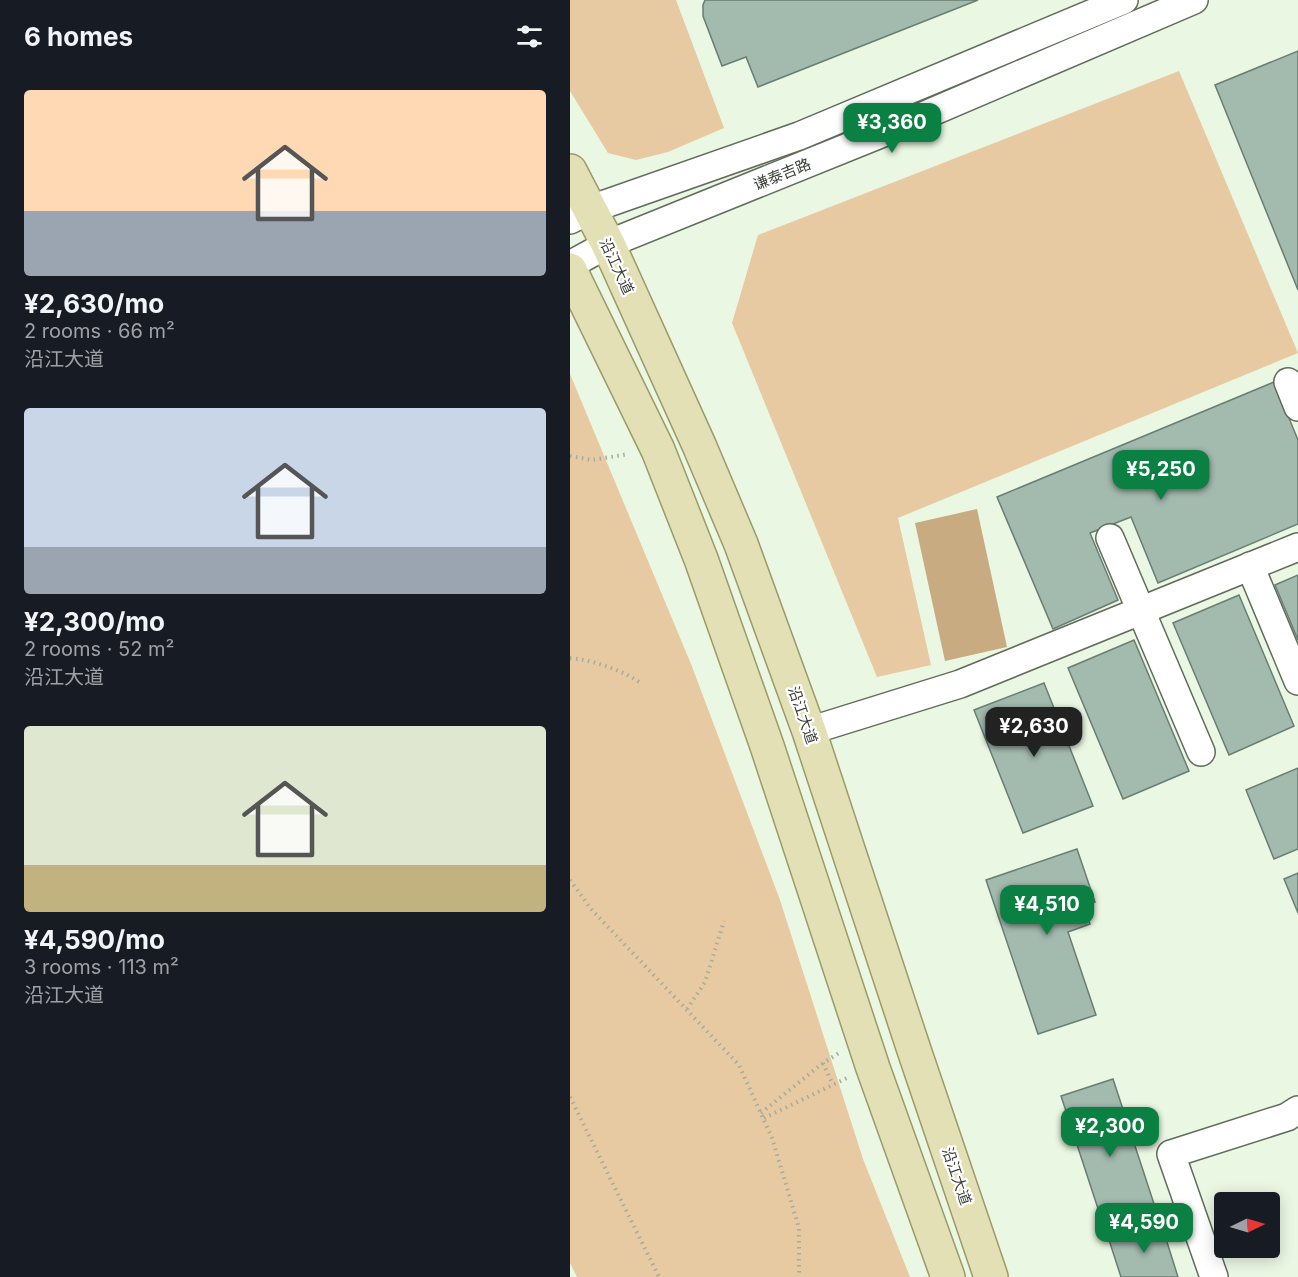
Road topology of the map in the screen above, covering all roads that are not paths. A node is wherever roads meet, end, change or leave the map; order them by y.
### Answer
1 (1124, 0) edge
2 (1194, 0) edge
3 (570, 171) edge
4 (580, 215) edge
5 (608, 244) junction
6 (570, 265) edge
7 (570, 270) edge
8 (1110, 538) dead end
9 (1298, 547) edge
10 (1250, 567) junction
11 (1142, 610) junction
12 (1298, 681) edge
13 (809, 731) junction
14 (1201, 752) dead end
15 (1298, 1110) edge
16 (948, 1277) edge
17 (991, 1277) edge
18 (1214, 1277) edge

1 - 4 street, 谦泰吉路
2 - 5 street, 谦泰吉路
3 - 4 main road, 沿江大道
4 - 5 main road, 沿江大道
5 - 6 street, 谦泰吉路
5 - 13 main road, 沿江大道
7 - 16 main road
8 - 11 street
9 - 10 street
10 - 11 street
10 - 12 street
11 - 13 street
11 - 14 street
13 - 17 main road, 沿江大道
15 - 18 street

